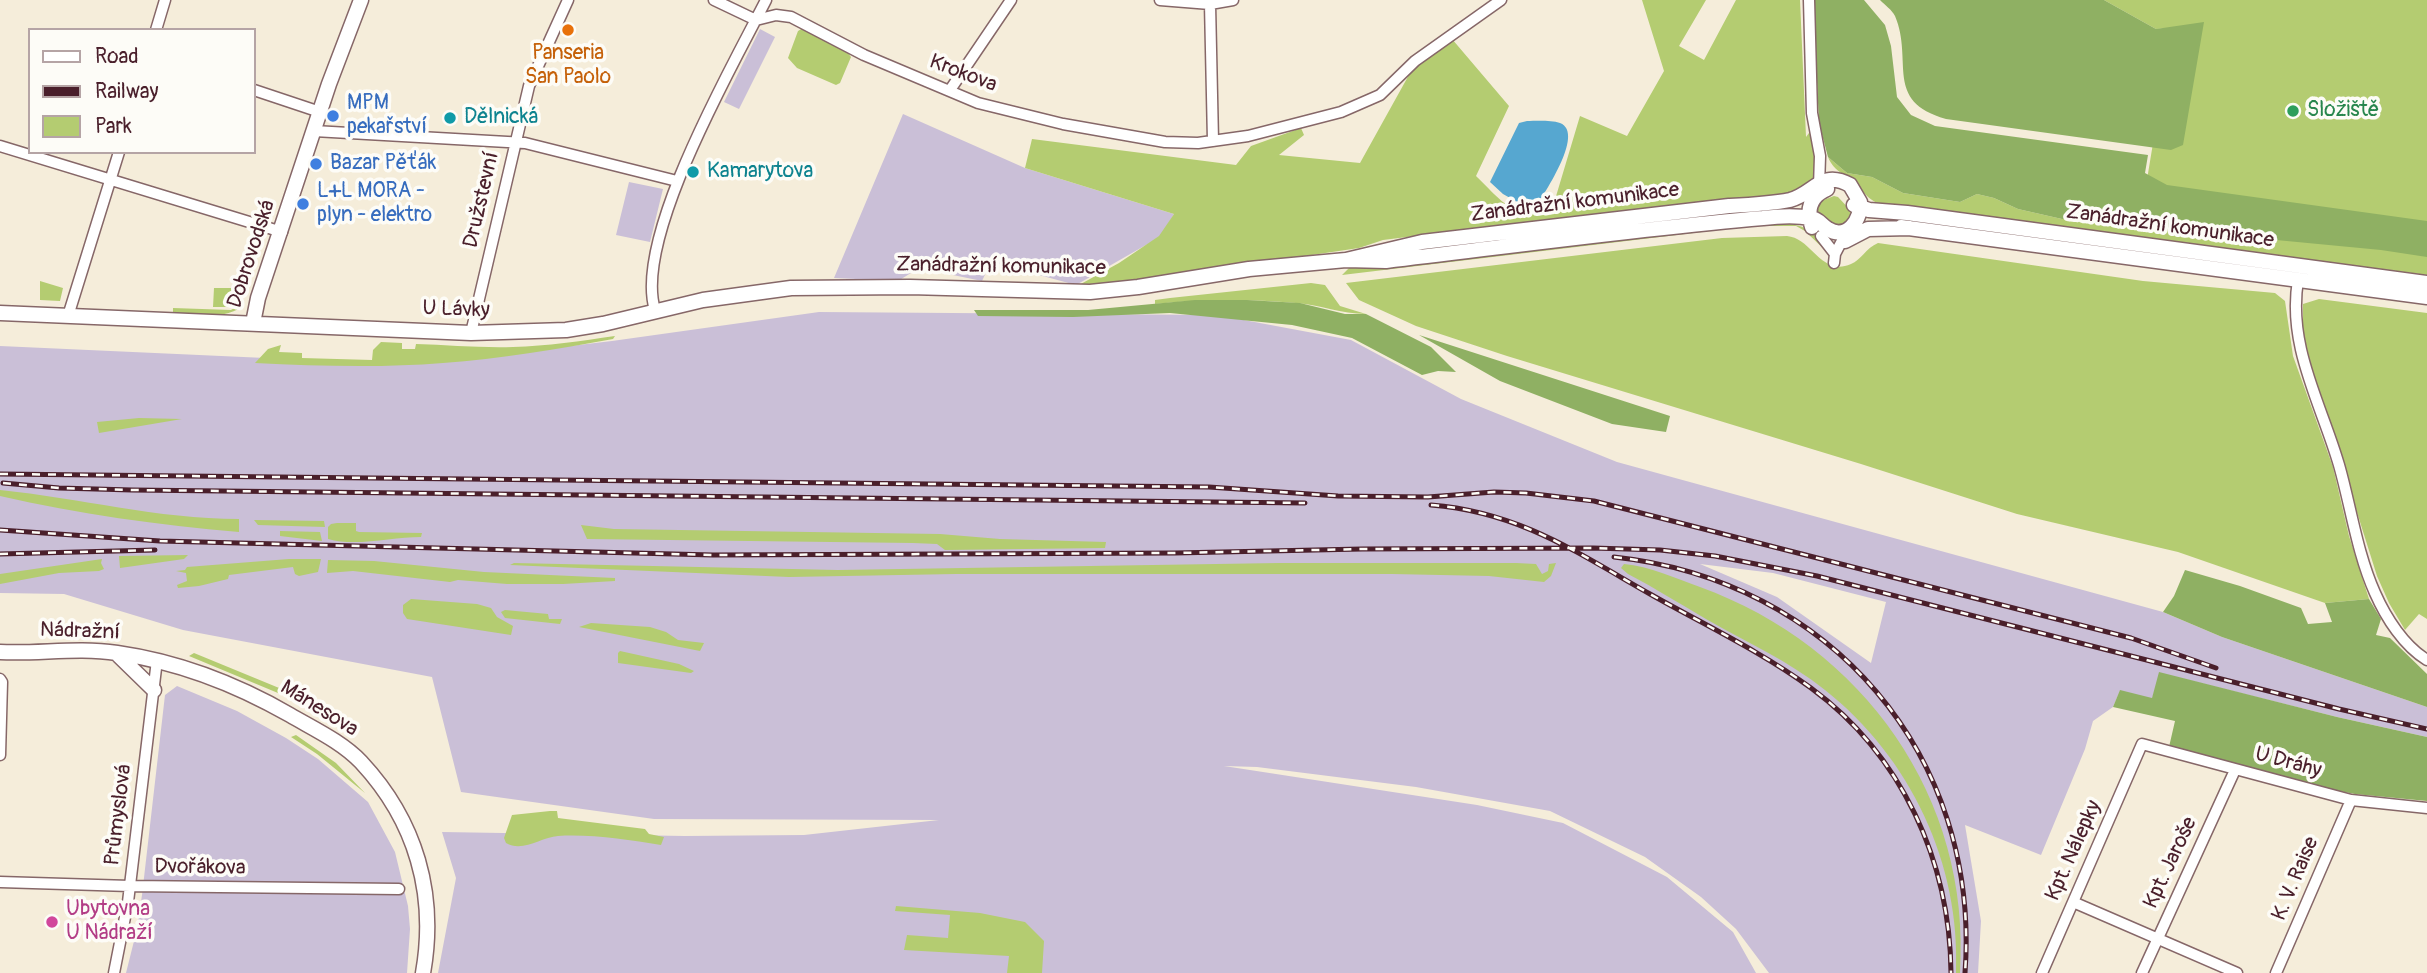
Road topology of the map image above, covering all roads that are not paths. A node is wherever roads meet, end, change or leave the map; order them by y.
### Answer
1 (166, 0) edge
2 (361, 0) edge
3 (568, 0) edge
4 (714, 0) edge
5 (766, 0) edge
6 (1160, 0) edge
7 (1233, 0) edge
8 (1501, 0) edge
9 (1809, 0) edge
10 (1006, 2) edge
11 (1210, 4) junction
12 (756, 20) junction
13 (157, 28) edge
14 (950, 90) junction
15 (256, 91) edge
16 (320, 112) junction
17 (314, 131) junction
18 (1213, 141) junction
19 (515, 143) junction
20 (0, 146) edge
21 (118, 154) edge
22 (1820, 156) junction
23 (109, 179) junction
24 (1839, 180) junction
25 (677, 181) junction
26 (1817, 191) junction
27 (1860, 202) junction
28 (1814, 226) junction
29 (1910, 229) junction
30 (282, 232) junction
31 (1843, 242) junction
32 (1346, 260) junction
33 (2298, 280) junction
34 (2427, 283) edge
35 (2427, 297) edge
36 (656, 310) junction
37 (0, 313) edge
38 (68, 316) junction
39 (253, 323) junction
40 (471, 333) junction
41 (1, 652) edge
42 (115, 652) junction
43 (156, 660) junction
44 (2427, 660) edge
45 (0, 679) edge
46 (154, 690) junction
47 (2142, 744) joint
48 (0, 755) edge
49 (2235, 769) junction
50 (2351, 800) junction
51 (2427, 808) edge
52 (0, 882) edge
53 (130, 886) junction
54 (399, 889) dead end
55 (2073, 902) junction
56 (2157, 939) junction
57 (114, 973) edge
58 (423, 973) edge
59 (2042, 973) edge
60 (2142, 973) edge
61 (2237, 973) edge
62 (2276, 973) edge

1 - 13 street
2 - 16 main road, Dobrovodská
3 - 19 street, Družstevní
4 - 12 street
5 - 12 street
6 - 11 street
7 - 11 street
8 - 18 street, Krokova
9 - 22 street
10 - 14 street
11 - 18 street
12 - 14 street, Krokova
12 - 25 street
14 - 18 street, Krokova
15 - 16 street
16 - 17 main road, Dobrovodská
17 - 19 street
17 - 30 main road, Dobrovodská
19 - 25 street
19 - 40 street, Družstevní
20 - 23 street
21 - 23 street
22 - 24 street
22 - 26 street
23 - 30 street
23 - 38 street
24 - 26 main road
24 - 27 main road
25 - 36 street
26 - 27 main road
26 - 28 main road
26 - 32 main road, Zanádražní komunikace
27 - 31 main road
27 - 34 main road, Zanádražní komunikace
28 - 31 main road
28 - 31 main road
28 - 32 main road, Zanádražní komunikace
29 - 31 main road, Zanádražní komunikace
29 - 31 main road, Zanádražní komunikace
29 - 33 main road, Zanádražní komunikace
30 - 39 main road, Dobrovodská
32 - 36 main road, Zanádražní komunikace
33 - 35 main road, Zanádražní komunikace
33 - 44 street
36 - 40 main road, U Lávky
37 - 38 main road, Dobrovodská
38 - 39 main road, Dobrovodská
39 - 40 main road, U Lávky
41 - 42 main road, Nádražní
42 - 43 main road, Nádražní
42 - 46 main road
43 - 46 street, Průmyslová
43 - 58 main road, Mánesova
45 - 48 street
46 - 53 street, Průmyslová
47 - 49 street, U Dráhy
47 - 55 street, Kpt. Nálepky
49 - 50 street, U Dráhy
49 - 56 street, Kpt. Jaroše
50 - 51 street, U Dráhy
50 - 62 street, K. V. Raise
52 - 53 street, Dvořákova
53 - 54 street, Dvořákova
53 - 57 street, Průmyslová
55 - 56 street
55 - 59 street, Kpt. Nálepky
56 - 60 street, Kpt. Jaroše
56 - 61 street

